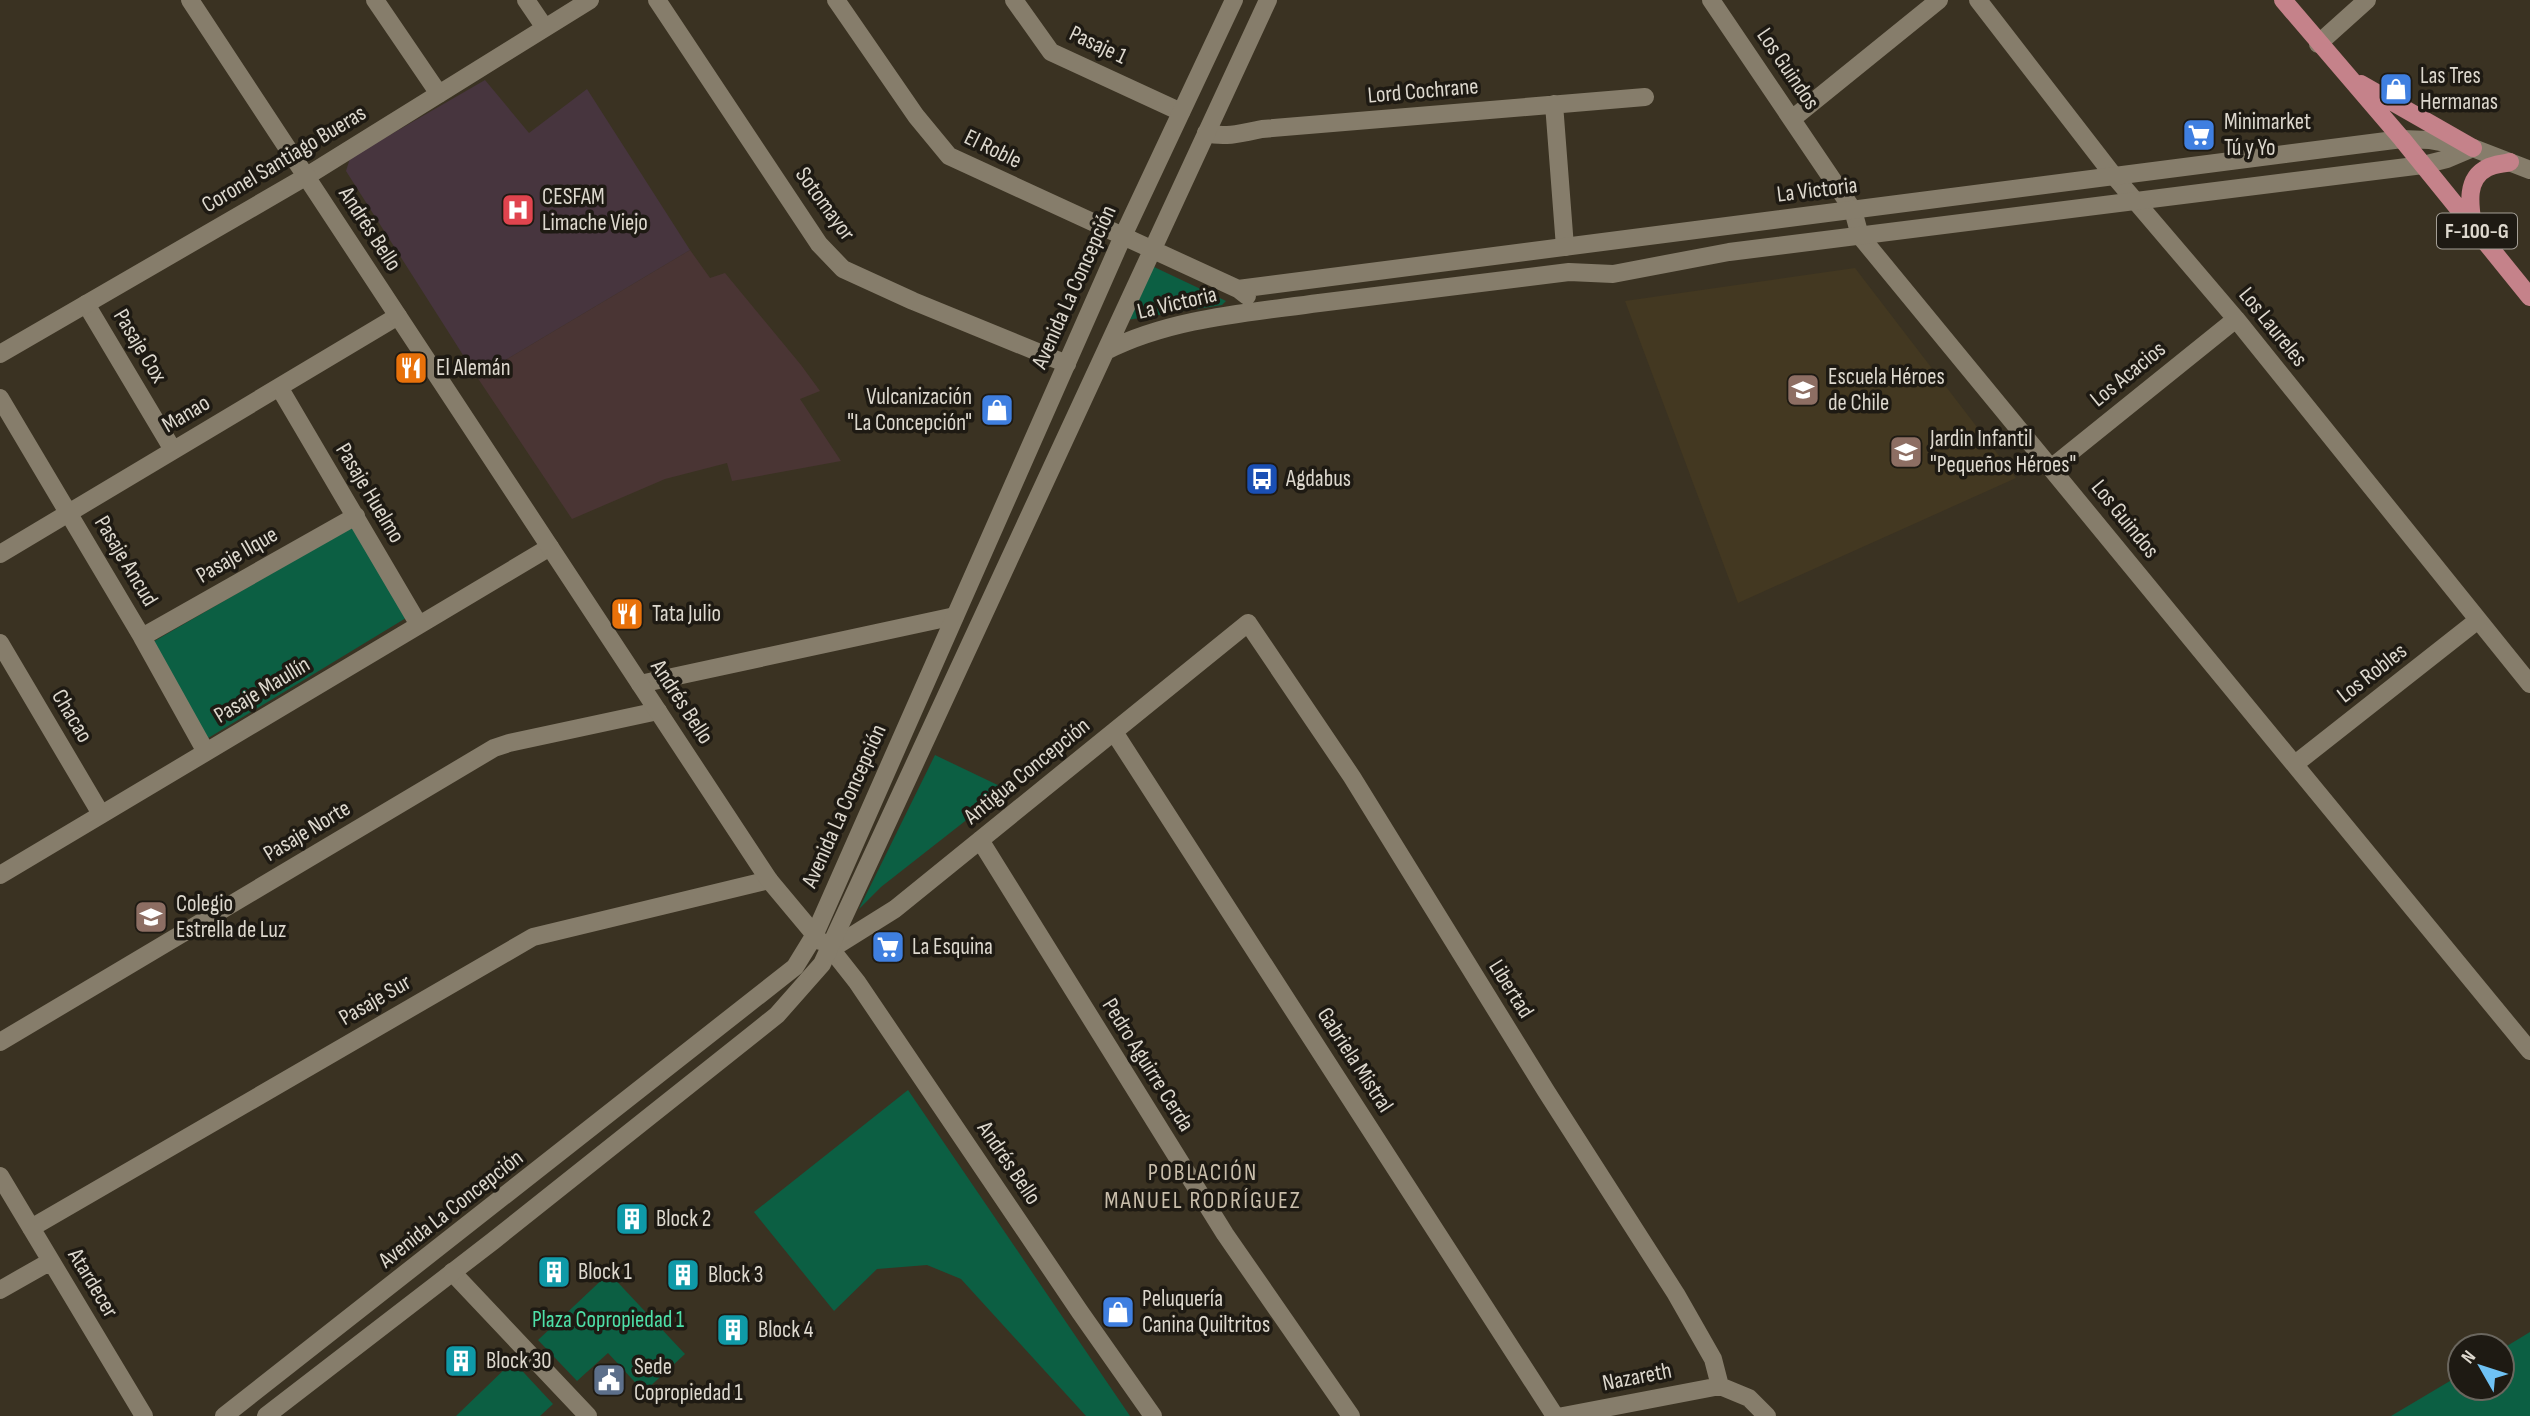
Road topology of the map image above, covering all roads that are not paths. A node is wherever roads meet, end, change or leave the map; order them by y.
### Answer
1 (190, 0) edge
2 (375, 0) edge
3 (526, 0) edge
4 (590, 0) edge
5 (657, 0) edge
6 (836, 0) edge
7 (1014, 0) edge
8 (1268, 0) edge
9 (1711, 0) edge
10 (1939, 0) edge
11 (1978, 0) edge
12 (2283, 0) edge
13 (2367, 0) edge
14 (1230, 1) edge
15 (545, 28) junction
16 (2318, 44) junction
17 (2346, 75) junction
18 (439, 94) junction
19 (1645, 97) dead end
20 (1554, 104) junction
21 (1181, 112) junction
22 (1792, 119) junction
23 (1206, 133) junction
24 (2402, 139) junction
25 (2473, 148) junction
26 (2510, 162) junction
27 (2423, 165) junction
28 (2530, 170) edge
29 (307, 176) junction
30 (2114, 176) junction
31 (2136, 201) junction
32 (1853, 210) junction
33 (2473, 226) junction
34 (1123, 236) junction
35 (1860, 236) junction
36 (1565, 247) junction
37 (1153, 248) junction
38 (1238, 289) junction
39 (2530, 297) edge
40 (86, 304) junction
41 (1262, 310) junction
42 (398, 316) junction
43 (2236, 319) junction
44 (1106, 351) junction
45 (0, 354) edge
46 (1067, 364) junction
47 (279, 387) junction
48 (0, 398) edge
49 (173, 450) junction
50 (2051, 467) junction
51 (68, 513) junction
52 (356, 516) junction
53 (550, 547) junction
54 (0, 554) edge
55 (955, 616) junction
56 (2479, 620) junction
57 (1248, 623) joint
58 (419, 625) junction
59 (142, 637) junction
60 (0, 643) edge
61 (640, 684) junction
62 (2530, 684) edge
63 (658, 711) junction
64 (1114, 732) junction
65 (206, 752) junction
66 (2295, 764) junction
67 (102, 814) junction
68 (980, 840) junction
69 (0, 875) edge
70 (769, 880) junction
71 (814, 936) junction
72 (831, 949) junction
73 (0, 1042) edge
74 (2530, 1051) edge
75 (0, 1176) edge
76 (31, 1228) junction
77 (51, 1261) junction
78 (452, 1272) junction
79 (0, 1290) edge
80 (1720, 1386) junction
81 (144, 1416) edge
82 (224, 1416) edge
83 (266, 1416) edge
84 (588, 1416) edge
85 (1153, 1416) edge
86 (1351, 1416) edge
87 (1555, 1416) edge
88 (1563, 1416) edge
89 (1767, 1416) edge

1 - 29 street, Andrés Bello
2 - 18 street
3 - 15 street
4 - 15 street, Coronel Santiago Bueras
5 - 46 street, Sotomayor
6 - 34 street, El Roble
7 - 21 street, Pasaje 1
8 - 23 street, Avenida La Concepción
9 - 22 street, Los Guindos
10 - 22 street
11 - 30 street, Los Laureles
12 - 16 main road, F-100-G
13 - 16 street
14 - 21 street, Avenida La Concepción
15 - 18 street, Coronel Santiago Bueras
16 - 17 main road, F-100-G
17 - 24 main road, F-100-G
17 - 25 main road
18 - 29 street, Coronel Santiago Bueras
19 - 20 street, Lord Cochrane
20 - 23 street, Lord Cochrane
20 - 36 street
21 - 34 street, Avenida La Concepción
22 - 32 street, Los Guindos
23 - 37 street, Avenida La Concepción
24 - 25 street, La Victoria
24 - 27 main road, F-100-G
24 - 30 street, La Victoria
25 - 26 street, La Victoria
25 - 27 street, La Victoria
26 - 28 street, La Victoria
26 - 33 main road
27 - 31 street, La Victoria
27 - 33 main road, F-100-G
29 - 40 street, Coronel Santiago Bueras
29 - 42 street, Andrés Bello
30 - 31 street, Los Laureles
30 - 32 street, La Victoria
31 - 35 street, La Victoria
31 - 43 street, Los Laureles
32 - 35 street, Los Guindos
32 - 36 street, La Victoria
33 - 39 main road, F-100-G
34 - 37 street, El Roble
34 - 46 street, Avenida La Concepción
35 - 41 street, La Victoria
35 - 50 street, Los Guindos
36 - 38 street, La Victoria
37 - 38 street, La Victoria
37 - 44 street, Avenida La Concepción
38 - 41 street, La Victoria
40 - 45 street, Coronel Santiago Bueras
40 - 49 street, Pasaje Cox
41 - 44 street, La Victoria
42 - 47 street, Manao
42 - 53 street, Andrés Bello
43 - 50 street, Los Acacios
43 - 56 street, Los Laureles
44 - 72 street, Avenida La Concepción
46 - 55 street, Avenida La Concepción
47 - 49 street, Manao
47 - 52 street, Pasaje Huelmo
48 - 51 street, Pasaje Ancud
49 - 51 street, Manao
50 - 66 street, Los Guindos
51 - 54 street, Manao
51 - 59 street, Pasaje Ancud
52 - 58 street, Pasaje Huelmo
52 - 59 street, Pasaje Ilque
53 - 58 street, Pasaje Maullín
53 - 61 street, Andrés Bello
55 - 61 street
55 - 71 street, Avenida La Concepción
56 - 62 street, Los Laureles
56 - 66 street, Los Robles
57 - 64 street, Antigua Concepción
57 - 80 street, Libertad
58 - 65 street, Pasaje Maullín
59 - 65 street, Pasaje Ancud
60 - 67 street, Chacao
61 - 63 street, Andrés Bello
63 - 70 street, Andrés Bello
63 - 73 street, Pasaje Norte
64 - 68 street, Antigua Concepción
64 - 87 street, Gabriela Mistral
65 - 67 street, Pasaje Maullín
66 - 74 street, Los Guindos
67 - 69 street, Pasaje Maullín
68 - 72 street, Antigua Concepción
68 - 86 street, Pedro Aguirre Cerda
70 - 71 street, Andrés Bello
70 - 76 street, Pasaje Sur
71 - 72 street, Andrés Bello
71 - 82 street, Avenida La Concepción
72 - 78 street, Avenida La Concepción
72 - 85 street, Andrés Bello
75 - 76 street, Atardecer
76 - 77 street, Atardecer
77 - 79 street
77 - 81 street, Atardecer
78 - 83 street, Avenida La Concepción
78 - 84 street
80 - 88 street, Nazareth
80 - 89 street

